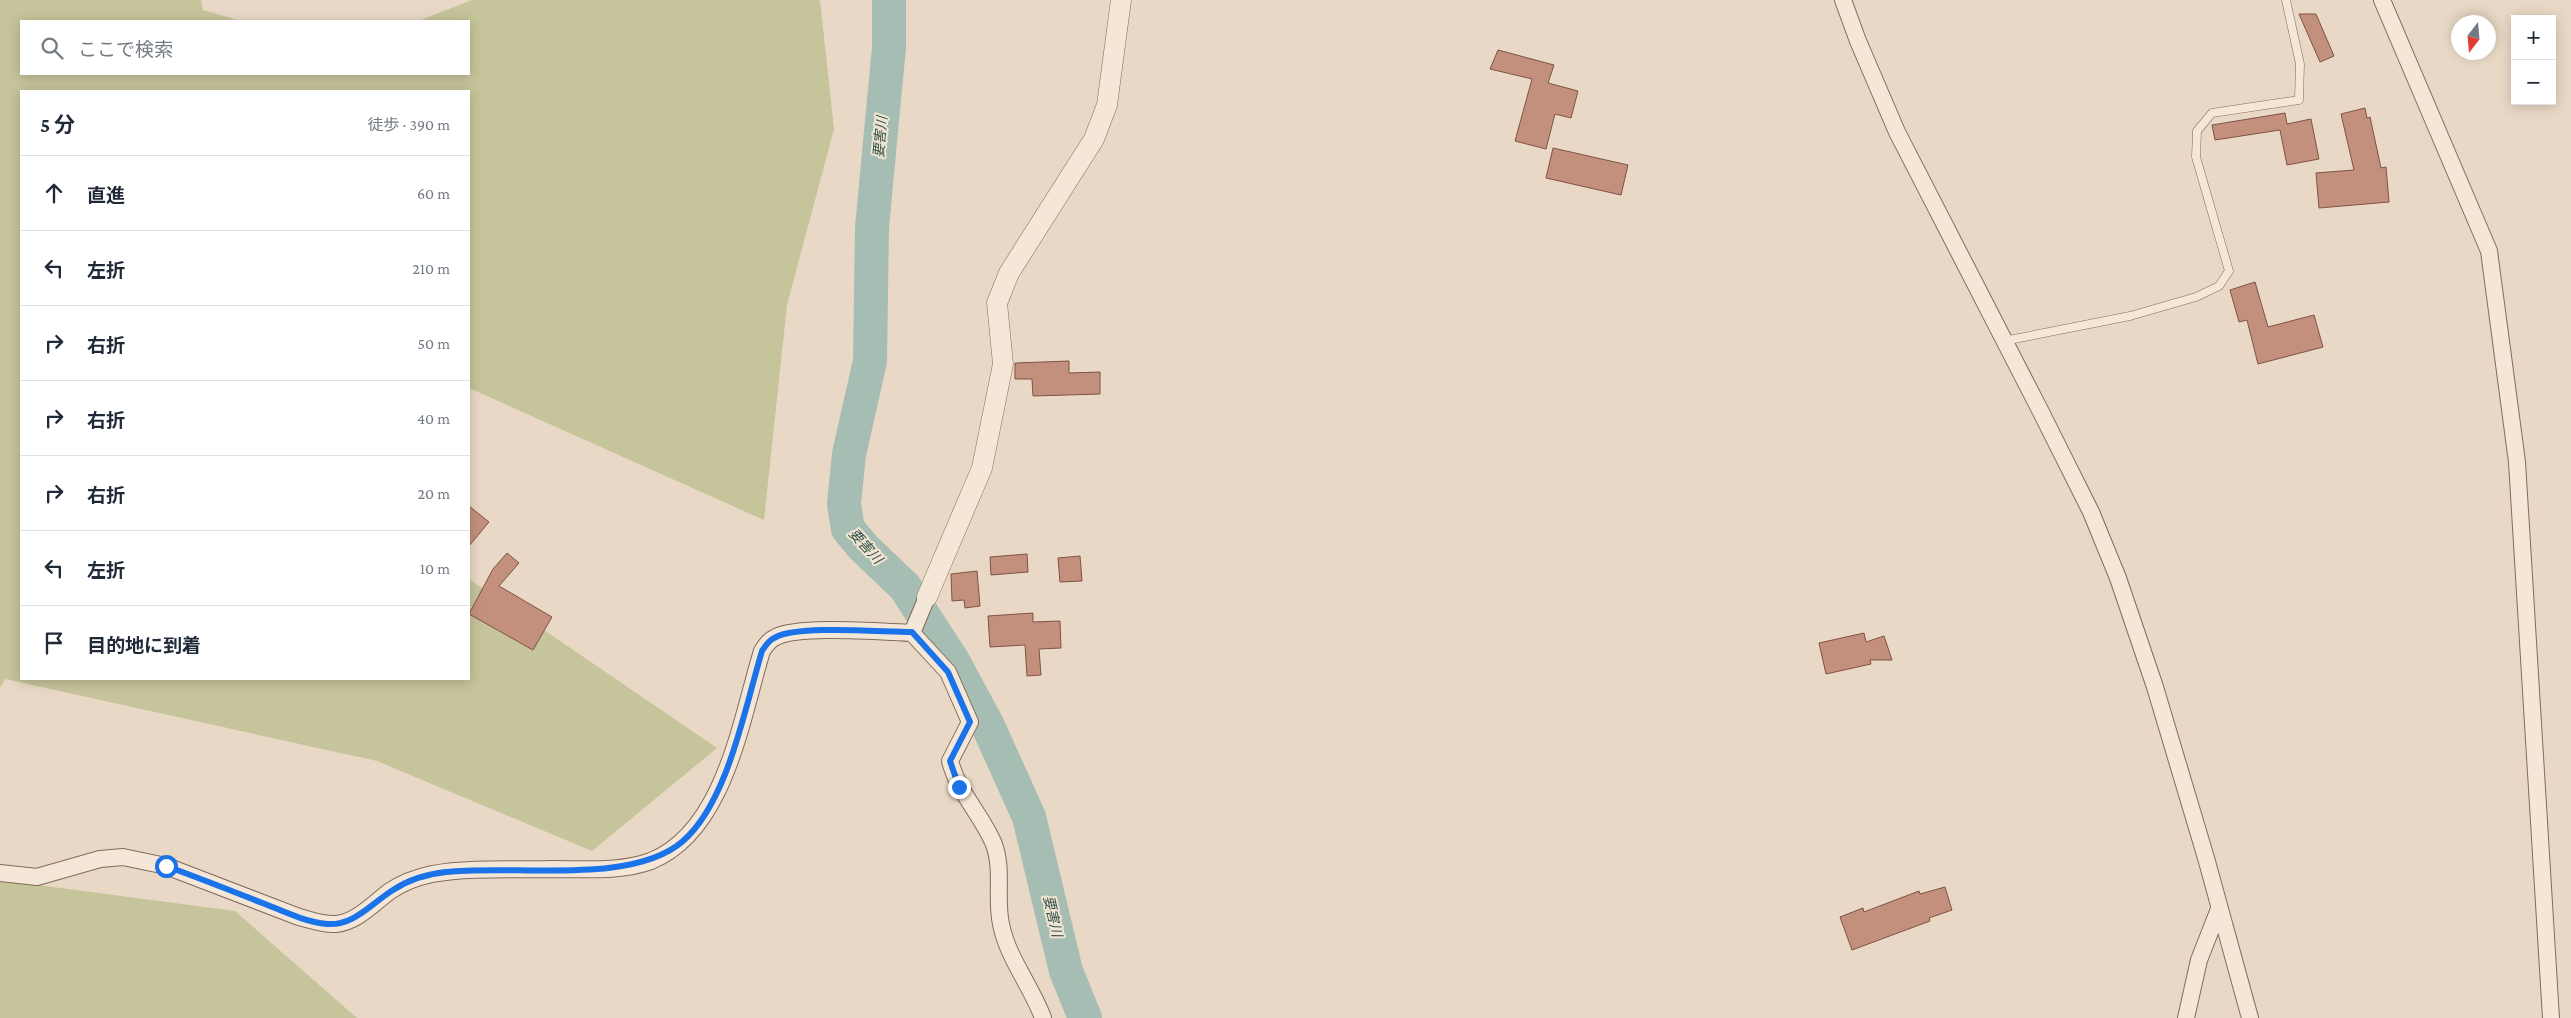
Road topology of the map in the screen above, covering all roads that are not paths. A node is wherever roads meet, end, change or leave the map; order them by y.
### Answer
1 (1121, 0) edge
2 (1843, 0) edge
3 (2286, 0) edge
4 (2382, 0) edge
5 (2004, 341) junction
6 (926, 600) joint
7 (914, 627) junction
8 (0, 873) edge
9 (2219, 909) junction
10 (1043, 1018) edge
11 (2186, 1018) edge
12 (2250, 1018) edge
13 (2551, 1018) edge

1 - 6 street
2 - 5 street
3 - 5 lane
4 - 13 street
5 - 9 street
6 - 7 street
7 - 8 street
7 - 10 street
9 - 11 street
9 - 12 street

